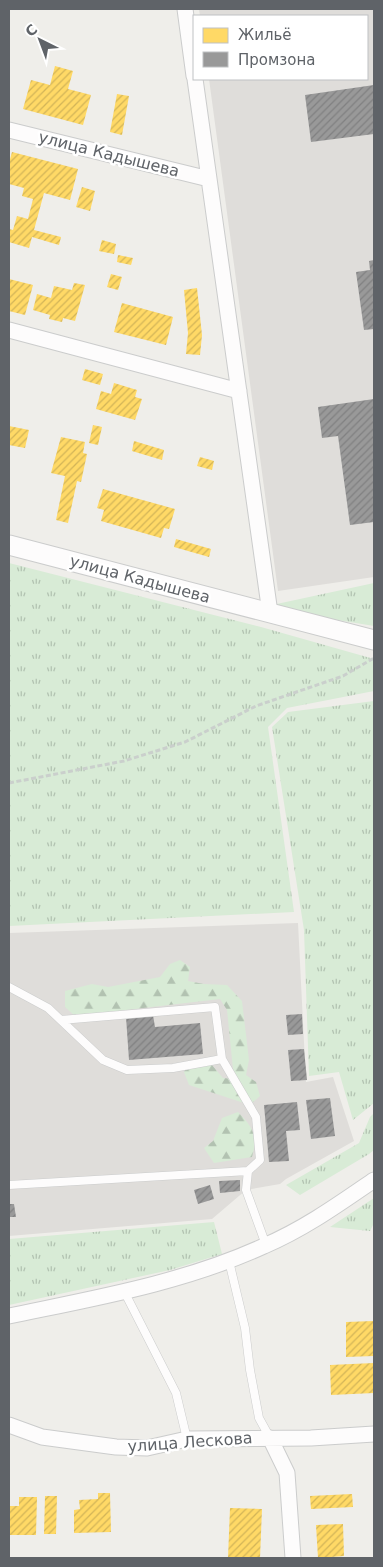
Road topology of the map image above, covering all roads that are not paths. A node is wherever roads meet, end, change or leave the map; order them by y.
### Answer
1 (185, 9) edge
2 (193, 70) edge
3 (194, 80) edge
4 (9, 130) edge
5 (209, 179) junction
6 (9, 330) edge
7 (239, 391) junction
8 (9, 545) edge
9 (270, 613) junction
10 (374, 640) edge
11 (9, 987) edge
12 (61, 1020) junction
13 (222, 1059) junction
14 (248, 1171) junction
15 (374, 1180) edge
16 (9, 1185) edge
17 (266, 1246) junction
18 (229, 1261) junction
19 (125, 1293) junction
20 (9, 1316) edge
21 (9, 1425) edge
22 (374, 1434) edge
23 (270, 1438) junction
24 (187, 1439) junction
25 (294, 1558) edge

1 - 2 street
3 - 5 street
4 - 5 street, улица Кадышева
5 - 7 street
6 - 7 street
7 - 9 street
8 - 9 street, улица Кадышева
9 - 10 street, улица Кадышева
11 - 12 lane
12 - 13 lane
12 - 13 lane
13 - 14 lane
14 - 16 lane
14 - 17 lane
15 - 17 street
17 - 18 street
18 - 19 street
18 - 23 lane
19 - 20 street
19 - 24 lane
21 - 24 street, улица Лескова
22 - 23 street, улица Лескова
23 - 24 street, улица Лескова
23 - 25 street

